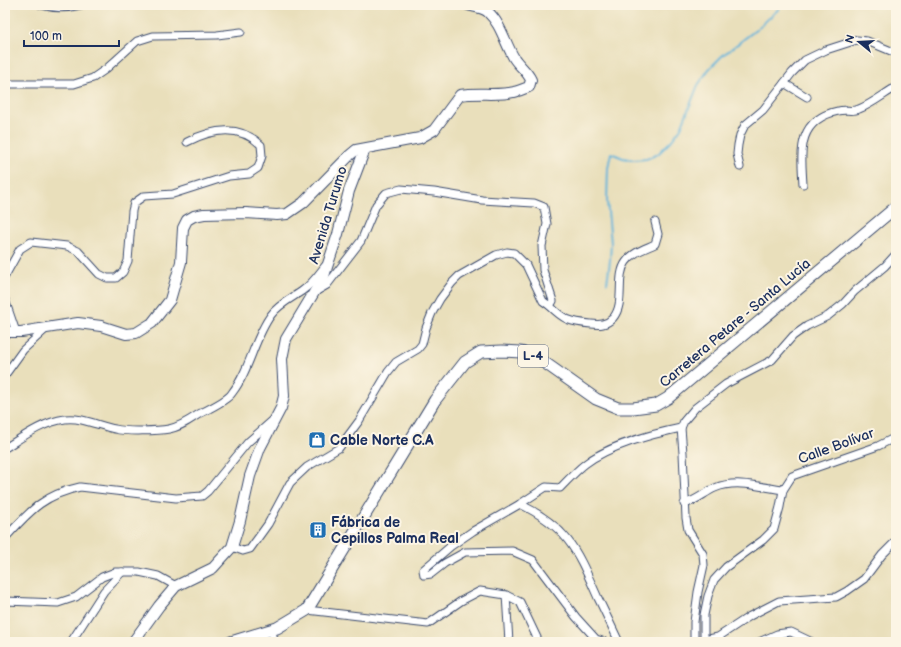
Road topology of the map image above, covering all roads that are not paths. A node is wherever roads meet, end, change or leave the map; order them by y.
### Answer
1 (41, 5) edge
2 (81, 5) edge
3 (468, 5) edge
4 (241, 32) dead end
5 (896, 53) edge
6 (784, 83) junction
7 (5, 84) edge
8 (896, 86) edge
9 (807, 97) dead end
10 (187, 142) dead end
11 (365, 149) junction
12 (740, 168) dead end
13 (803, 184) dead end
14 (896, 207) edge
15 (655, 222) dead end
16 (896, 254) edge
17 (331, 258) junction
18 (5, 276) edge
19 (313, 293) junction
20 (5, 300) edge
21 (550, 306) junction
22 (47, 328) junction
23 (5, 332) edge
24 (16, 332) junction
25 (5, 375) edge
26 (274, 420) junction
27 (681, 428) junction
28 (896, 437) edge
29 (5, 448) edge
30 (783, 490) junction
31 (520, 504) junction
32 (684, 504) junction
33 (5, 538) edge
34 (896, 540) edge
35 (232, 547) junction
36 (122, 572) junction
37 (176, 586) junction
38 (506, 595) junction
39 (5, 601) edge
40 (307, 610) junction
41 (271, 630) junction
42 (704, 641) edge
43 (71, 642) edge
44 (133, 642) edge
45 (231, 642) edge
46 (276, 642) edge
47 (509, 642) edge
48 (539, 642) edge
49 (605, 642) edge
50 (619, 642) edge
51 (694, 642) edge
52 (759, 642) edge
53 (812, 642) edge

1 - 2 street
3 - 11 street
4 - 7 street
5 - 6 street
6 - 9 street
6 - 12 street
8 - 13 street
10 - 18 street
11 - 17 street, Avenida Turumo
11 - 22 street
14 - 40 main road, Carretera Petare - Santa Lucía / L-4
15 - 21 street
16 - 27 street
17 - 19 street, Avenida Turumo
17 - 29 street
19 - 21 street
19 - 26 street, Avenida Turumo
20 - 24 street
21 - 35 street
22 - 24 street
22 - 25 street
23 - 24 street
26 - 33 street
26 - 35 street, Avenida Turumo
27 - 31 street
27 - 32 street
28 - 30 street, Calle Bolívar
30 - 32 street
30 - 42 street, Calle Bolívar
31 - 49 street
31 - 50 street
32 - 51 street
34 - 42 street
35 - 37 street, Avenida Turumo
36 - 37 street
36 - 39 street
36 - 43 street
37 - 44 street, Avenida Turumo
38 - 40 street
38 - 47 street
38 - 48 street
40 - 41 main road, Carretera Petare - Santa Lucía / L-4
41 - 45 main road, Carretera Petare - Santa Lucía / L-4
41 - 46 street
52 - 53 street

